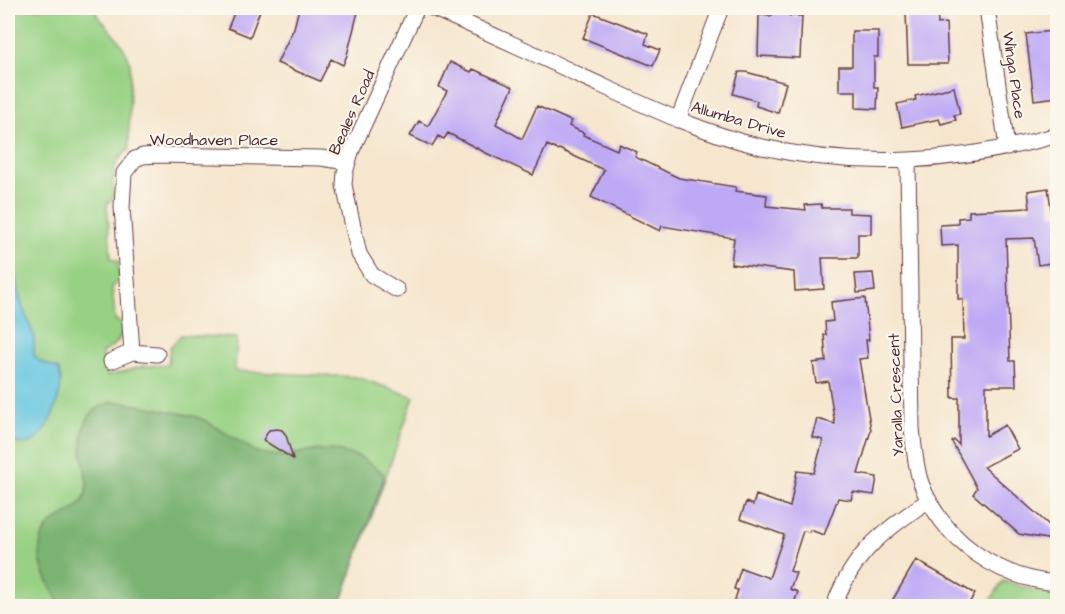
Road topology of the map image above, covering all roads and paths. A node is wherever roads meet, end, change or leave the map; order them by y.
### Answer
1 (417, 8) edge
2 (432, 8) edge
3 (721, 8) edge
4 (987, 8) edge
5 (678, 120) junction
6 (1058, 135) edge
7 (1007, 148) junction
8 (347, 162) junction
9 (908, 162) junction
10 (397, 290) dead end
11 (132, 352) junction
12 (157, 354) dead end
13 (111, 361) dead end
14 (929, 500) junction
15 (1058, 583) edge
16 (834, 606) edge

1 - 8 street, Beales Road
2 - 5 street, Allumba Drive
3 - 5 street
4 - 7 street, Winga Place
5 - 9 street, Allumba Drive
6 - 7 street, Allumba Drive
7 - 9 street, Allumba Drive
8 - 10 street, Beales Road
8 - 11 street, Woodhaven Place
9 - 14 street, Yaralla Crescent
11 - 12 street
11 - 13 street
14 - 15 street, Yaralla Crescent
14 - 16 street

